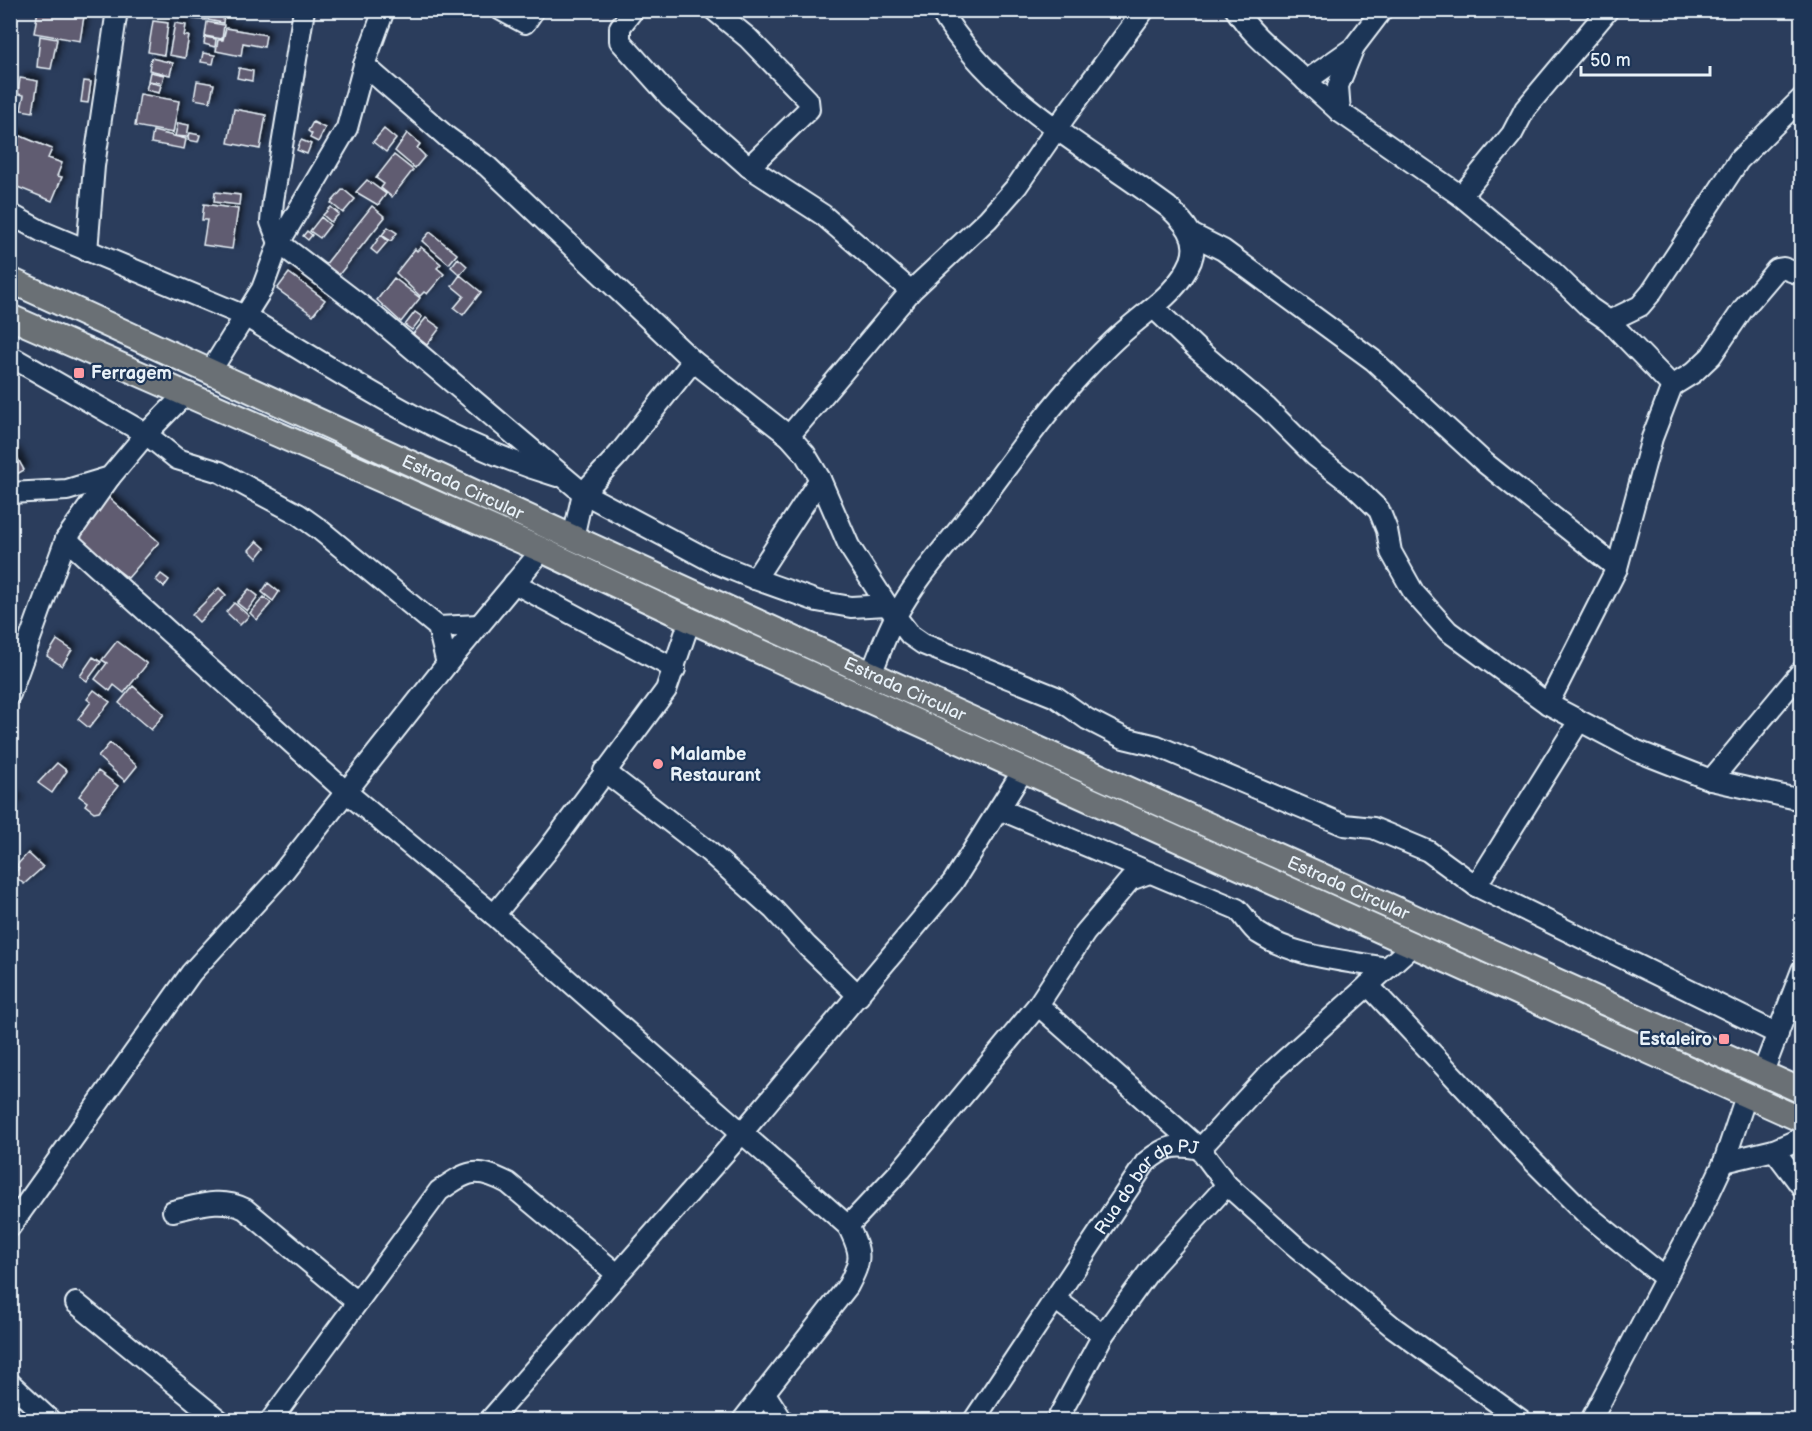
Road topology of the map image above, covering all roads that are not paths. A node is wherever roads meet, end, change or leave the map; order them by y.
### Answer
1 (117, 10) edge
2 (304, 10) edge
3 (384, 10) edge
4 (501, 10) edge
5 (534, 10) edge
6 (633, 10) edge
7 (714, 10) edge
8 (940, 10) edge
9 (1144, 10) edge
10 (1236, 10) edge
11 (1383, 10) edge
12 (1608, 10) edge
13 (1353, 48) junction
14 (364, 65) junction
15 (1306, 81) junction
16 (1802, 98) edge
17 (1340, 112) junction
18 (1056, 128) junction
19 (749, 167) junction
20 (1461, 196) junction
21 (10, 214) edge
22 (1193, 236) junction
23 (279, 243) junction
24 (87, 251) junction
25 (1802, 275) edge
26 (10, 280) edge
27 (911, 291) junction
28 (1155, 309) junction
29 (245, 316) junction
30 (10, 317) edge
31 (1609, 321) junction
32 (10, 356) edge
33 (693, 361) junction
34 (210, 372) junction
35 (1672, 386) junction
36 (186, 393) junction
37 (146, 434) junction
38 (789, 436) junction
39 (110, 477) junction
40 (563, 478) junction
41 (820, 479) junction
42 (10, 493) edge
43 (583, 493) junction
44 (66, 538) junction
45 (573, 538) junction
46 (542, 550) junction
47 (1617, 568) junction
48 (755, 579) junction
49 (514, 583) junction
50 (891, 611) junction
51 (690, 620) junction
52 (479, 625) junction
53 (438, 627) junction
54 (447, 664) junction
55 (675, 669) junction
56 (1802, 671) edge
57 (871, 674) junction
58 (12, 683) edge
59 (1548, 704) junction
60 (1579, 722) junction
61 (1024, 769) junction
62 (604, 771) junction
63 (1711, 780) junction
64 (345, 791) junction
65 (1802, 800) edge
66 (999, 809) junction
67 (1124, 861) junction
68 (1149, 873) junction
69 (1130, 880) junction
70 (1476, 886) junction
71 (495, 915) junction
72 (1413, 945) junction
73 (1387, 968) junction
74 (1802, 970) edge
75 (1368, 985) junction
76 (859, 996) junction
77 (1038, 1005) junction
78 (1778, 1034) junction
79 (1763, 1072) junction
80 (1802, 1090) edge
81 (1746, 1096) junction
82 (1802, 1120) edge
83 (741, 1134) junction
84 (1802, 1138) edge
85 (1200, 1149) junction
86 (1774, 1150) junction
87 (1724, 1162) junction
88 (1227, 1185) junction
89 (1802, 1188) edge
90 (173, 1211) dead end
91 (848, 1226) junction
92 (10, 1227) edge
93 (617, 1274) junction
94 (1665, 1278) junction
95 (1055, 1299) junction
96 (357, 1302) junction
97 (76, 1303) dead end
98 (1103, 1335) junction
99 (10, 1383) edge
100 (764, 1392) junction
101 (50, 1420) edge
102 (219, 1420) edge
103 (271, 1420) edge
104 (490, 1420) edge
105 (743, 1420) edge
106 (782, 1420) edge
107 (974, 1420) edge
108 (1057, 1420) edge
109 (1521, 1420) edge
110 (1591, 1420) edge

1 - 24 street
2 - 23 street
3 - 14 street
4 - 5 street
6 - 19 street
7 - 19 street
8 - 18 street
9 - 18 street
10 - 15 street
11 - 13 street
12 - 20 street
13 - 15 street
13 - 17 street
14 - 23 street
14 - 33 street
15 - 17 street
16 - 31 street
17 - 20 street
18 - 22 street
18 - 27 street
19 - 27 street
20 - 31 street
21 - 24 street
22 - 28 street
22 - 47 street
23 - 29 street
23 - 40 street
24 - 29 street
25 - 35 street
26 - 34 main road, Estrada Circular
27 - 38 street
28 - 50 street
28 - 59 street
29 - 34 street
29 - 40 street
30 - 36 main road, Estrada Circular
31 - 35 street
32 - 37 street
33 - 38 street
33 - 43 street
34 - 45 main road, Estrada Circular
35 - 47 street
36 - 37 street
36 - 46 main road, Estrada Circular
37 - 39 street
37 - 53 street
38 - 41 street
39 - 42 street
39 - 44 street
40 - 43 street
41 - 48 street
41 - 50 street
43 - 45 street
43 - 48 street
44 - 58 street
44 - 64 street
45 - 57 main road, Estrada Circular
46 - 49 street
46 - 51 main road, Estrada Circular
47 - 59 street
48 - 50 street
49 - 52 street
49 - 55 street
50 - 57 street
50 - 70 street
51 - 55 street
51 - 61 main road, Estrada Circular
52 - 53 street
52 - 54 street
53 - 54 street
54 - 64 street
55 - 62 street
56 - 63 street
57 - 79 main road, Estrada Circular
59 - 60 street
60 - 63 street
60 - 70 street
61 - 66 street
61 - 72 main road, Estrada Circular
62 - 71 street
62 - 76 street
63 - 65 street
64 - 71 street
64 - 92 street
66 - 67 street
66 - 76 street
67 - 68 street
67 - 69 street
68 - 69 street
68 - 73 street
69 - 77 street
70 - 78 street
71 - 83 street
72 - 73 street, Rua do bar dp PJ
72 - 81 main road, Estrada Circular
73 - 75 street, Rua do bar dp PJ
74 - 78 street
75 - 85 street, Rua do bar dp PJ
75 - 94 street
76 - 83 street
77 - 85 street
77 - 91 street
78 - 79 street
79 - 80 main road, Estrada Circular
81 - 82 main road, Estrada Circular
81 - 87 street
83 - 91 street
83 - 93 street
84 - 86 street
85 - 88 street
85 - 95 street, Rua do bar dp PJ
86 - 87 street
86 - 89 street
87 - 94 street
88 - 98 street
88 - 109 street
90 - 96 street
91 - 100 street
93 - 96 street
93 - 104 street
94 - 110 street
95 - 98 street
95 - 107 street, Rua do bar dp PJ
96 - 103 street
97 - 102 street
98 - 108 street
99 - 101 street
100 - 105 street
100 - 106 street

